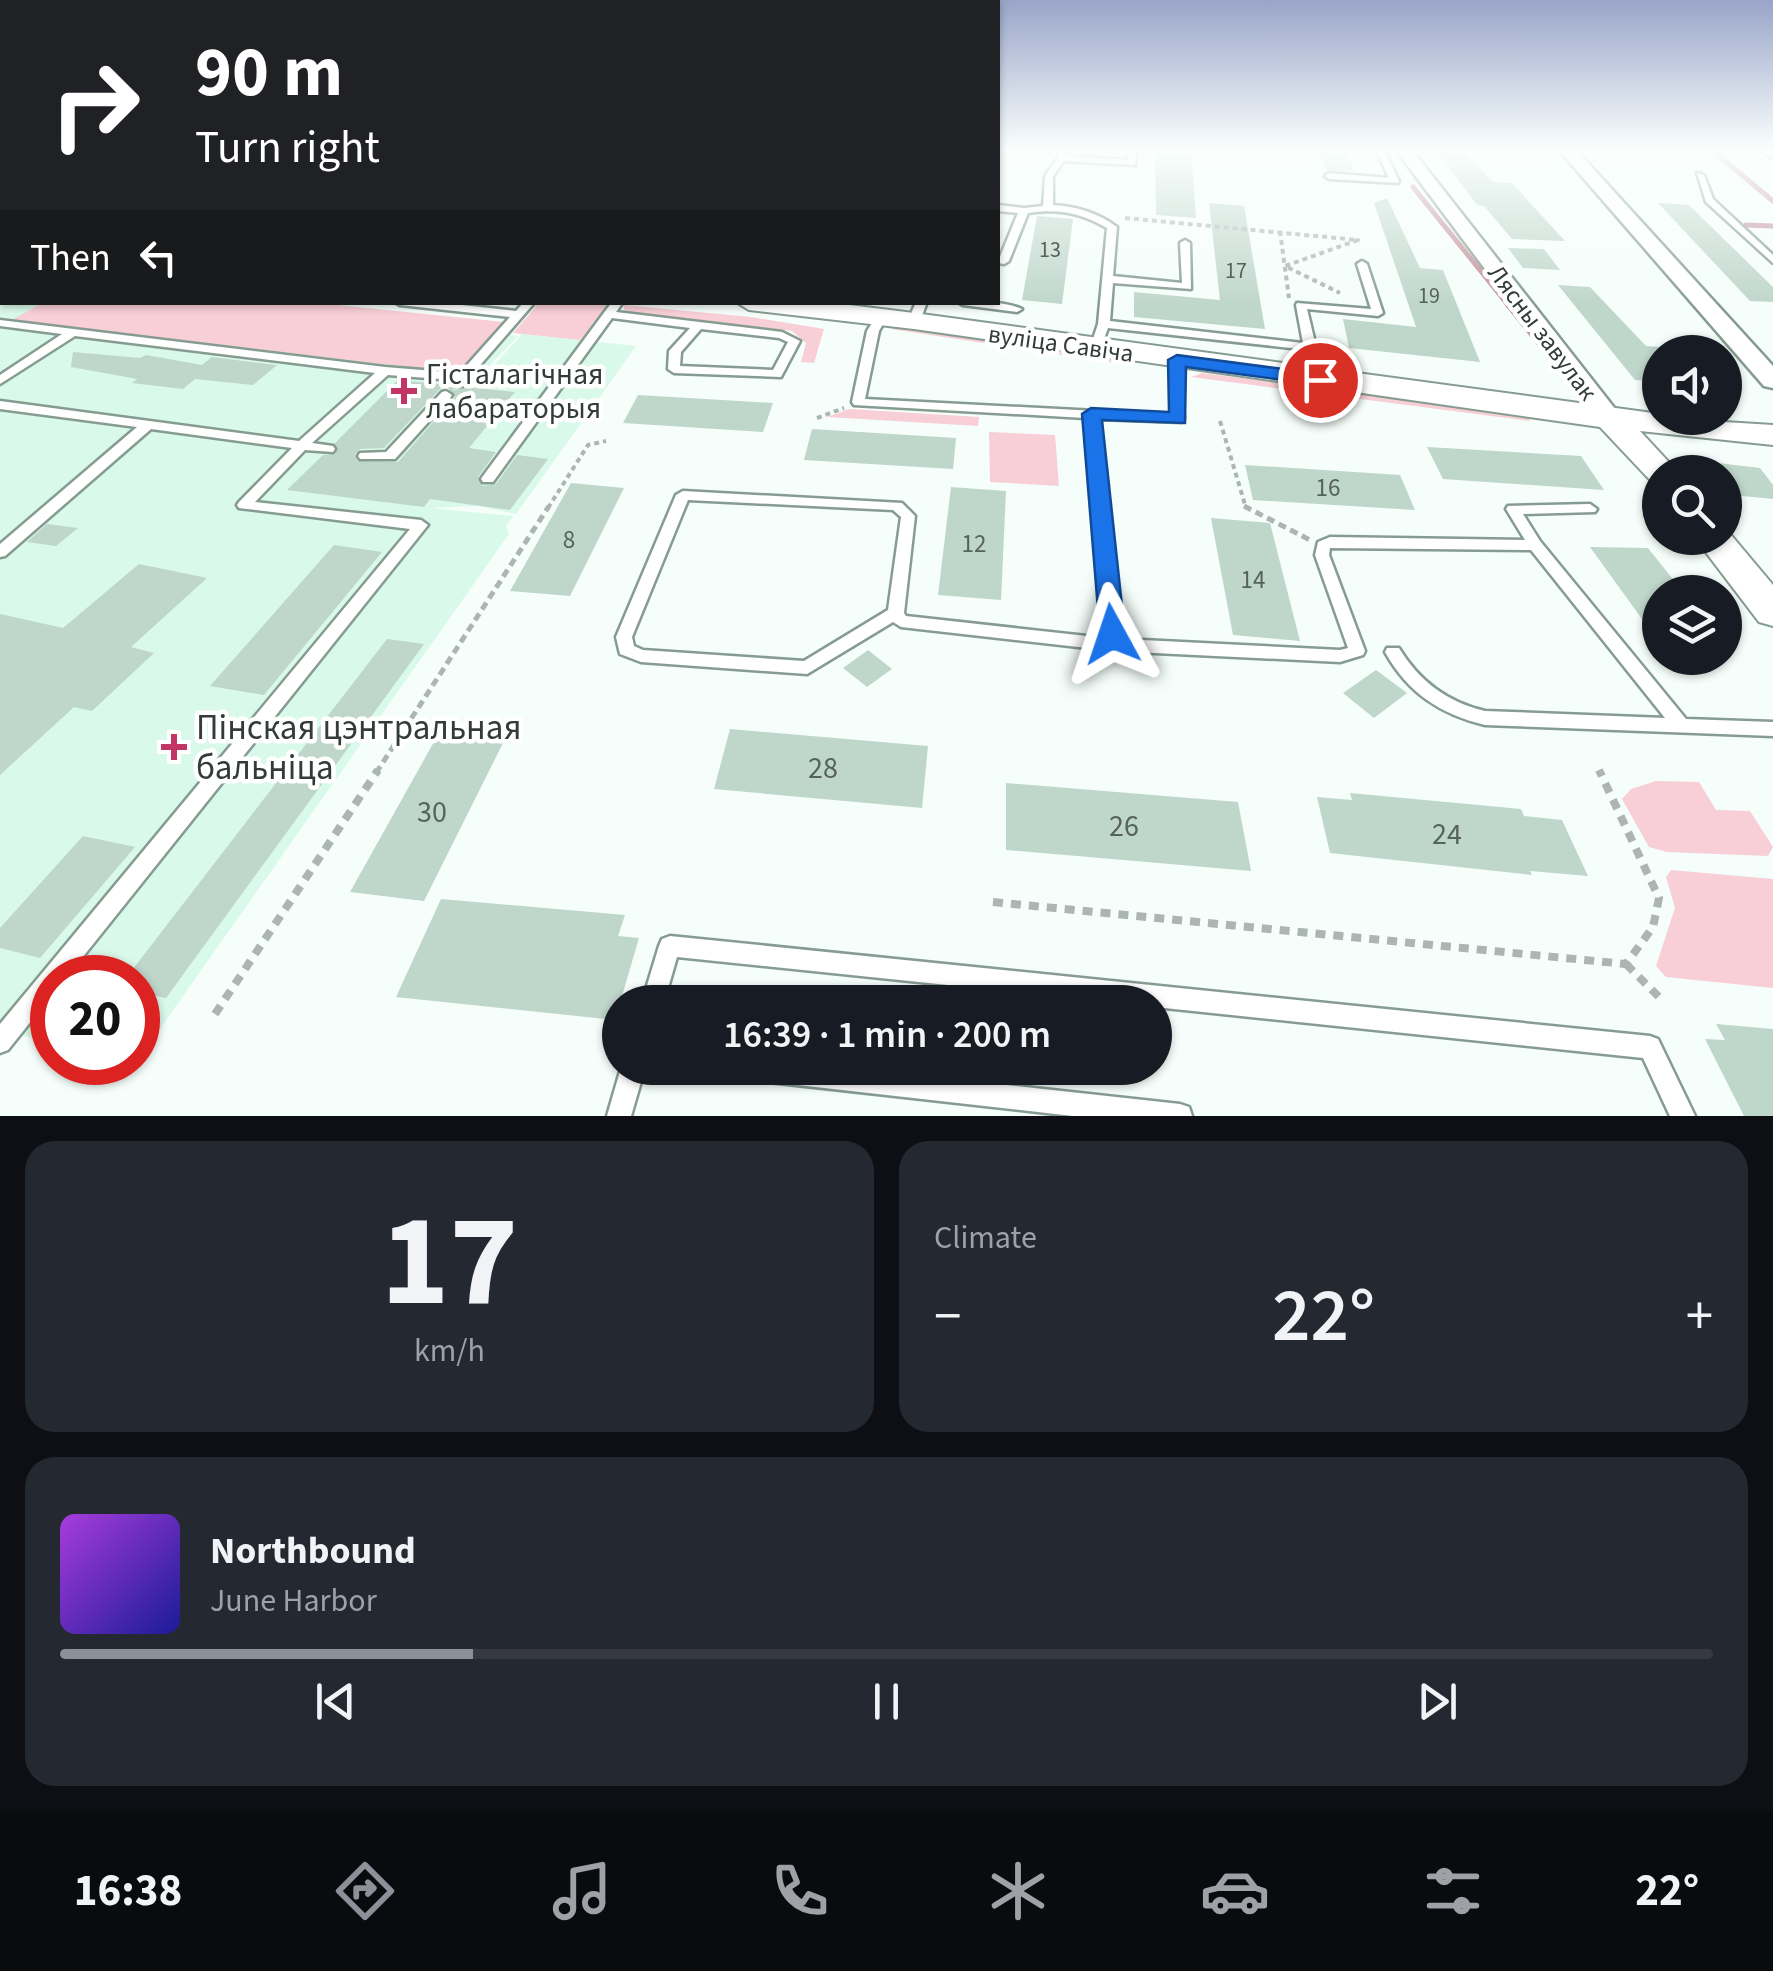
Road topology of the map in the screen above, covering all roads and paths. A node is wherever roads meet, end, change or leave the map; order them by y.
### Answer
1 (1048, 202) edge
2 (1444, 202) edge
3 (1613, 202) edge
4 (1711, 202) edge
5 (1048, 206) junction
6 (1000, 208) edge
7 (1024, 211) junction
8 (1094, 215) junction
9 (1280, 231) junction
10 (1185, 243) dead end
11 (1000, 260) edge
12 (1773, 260) edge
13 (1362, 264) dead end
14 (1285, 266) junction
15 (1108, 279) junction
16 (427, 305) edge
17 (527, 305) edge
18 (616, 305) edge
19 (776, 305) edge
20 (986, 305) edge
21 (1017, 309) dead end
22 (918, 312) edge
23 (1378, 313) junction
24 (519, 315) junction
25 (610, 315) junction
26 (882, 317) junction
27 (0, 323) edge
28 (698, 324) junction
29 (72, 333) junction
30 (1100, 336) junction
31 (1295, 345) junction
32 (1177, 360) junction
33 (385, 371) junction
34 (0, 380) edge
35 (1773, 381) edge
36 (455, 386) junction
37 (0, 405) edge
38 (1091, 414) junction
39 (1610, 418) junction
40 (1220, 422) dead end
41 (148, 424) junction
42 (1773, 436) edge
43 (606, 441) dead end
44 (302, 444) junction
45 (328, 449) dead end
46 (1645, 455) edge
47 (364, 456) dead end
48 (488, 478) dead end
49 (1590, 509) dead end
50 (1535, 545) junction
51 (1322, 546) junction
52 (0, 552) edge
53 (1728, 555) edge
54 (1773, 612) edge
55 (896, 613) junction
56 (1114, 644) junction
57 (1393, 652) dead end
58 (1682, 726) junction
59 (1773, 729) edge
60 (1598, 770) dead end
61 (993, 902) dead end
62 (1626, 964) junction
63 (657, 985) edge
64 (1048, 985) edge
65 (1172, 998) edge
66 (1661, 999) dead end
67 (215, 1014) dead end
68 (0, 1042) edge
69 (628, 1085) edge
70 (904, 1085) edge
71 (619, 1116) edge
72 (1180, 1116) edge
73 (1683, 1116) edge

1 - 5 lane
2 - 39 street, Лясны завулак
3 - 35 street
4 - 12 lane
5 - 7 lane
5 - 8 lane
6 - 7 lane
7 - 11 lane
8 - 9 path
8 - 15 lane
9 - 14 path
9 - 14 path
10 - 15 lane
13 - 23 lane
14 - 23 path
14 - 31 path
15 - 30 lane
16 - 24 lane
17 - 24 lane
18 - 25 lane
19 - 26 street, вуліца Савіча
20 - 21 lane
22 - 26 street, вуліца Савіча
22 - 30 street, вуліца Савіча
23 - 31 lane
24 - 36 lane
25 - 28 lane
25 - 48 lane
26 - 38 lane
27 - 29 lane
28 - 28 lane
29 - 33 lane
29 - 34 lane
30 - 31 lane
30 - 32 street, вуліца Савіча
32 - 38 lane
32 - 39 street, вуліца Савіча
33 - 36 lane
33 - 44 lane
36 - 47 lane
37 - 41 lane
38 - 56 lane
39 - 42 street, вуліца Савіча
39 - 46 street
40 - 51 path
41 - 44 lane
41 - 52 lane
43 - 67 path
44 - 45 lane
44 - 68 lane
49 - 50 lane
50 - 51 lane
50 - 58 lane
51 - 56 lane
53 - 54 street
55 - 55 lane
55 - 56 lane
57 - 58 lane
58 - 59 lane
60 - 62 path
61 - 62 path
62 - 66 path
63 - 64 lane
65 - 73 lane
69 - 71 lane
70 - 72 lane

